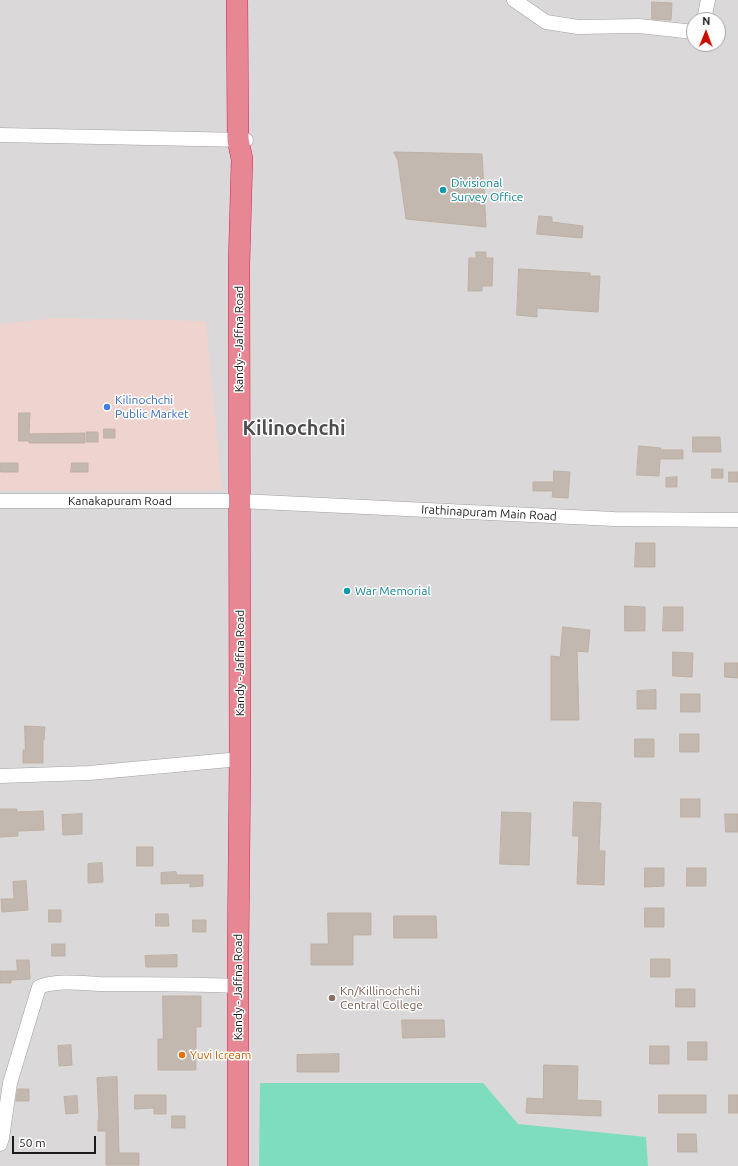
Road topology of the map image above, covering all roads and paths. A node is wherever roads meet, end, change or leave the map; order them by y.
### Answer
1 (237, 0) edge
2 (250, 0) edge
3 (514, 0) edge
4 (708, 0) edge
5 (706, 12) edge
6 (686, 31) edge
7 (0, 134) edge
8 (242, 146) junction
9 (0, 501) edge
10 (240, 501) junction
11 (738, 520) edge
12 (240, 759) junction
13 (0, 776) edge
14 (238, 986) junction
15 (0, 1144) edge
16 (238, 1166) edge

1 - 8 highway, Kandy - Jaffna Road
2 - 8 highway, Kandy - Jaffna Road
3 - 6 street
4 - 5 street
7 - 8 street
8 - 10 highway, Kandy - Jaffna Road
9 - 10 street, Kanakapuram Road
10 - 11 street, Irathinapuram Main Road
10 - 12 highway, Kandy - Jaffna Road
12 - 13 street
12 - 14 highway, Kandy - Jaffna Road
14 - 15 street
14 - 16 highway, Kandy - Jaffna Road

